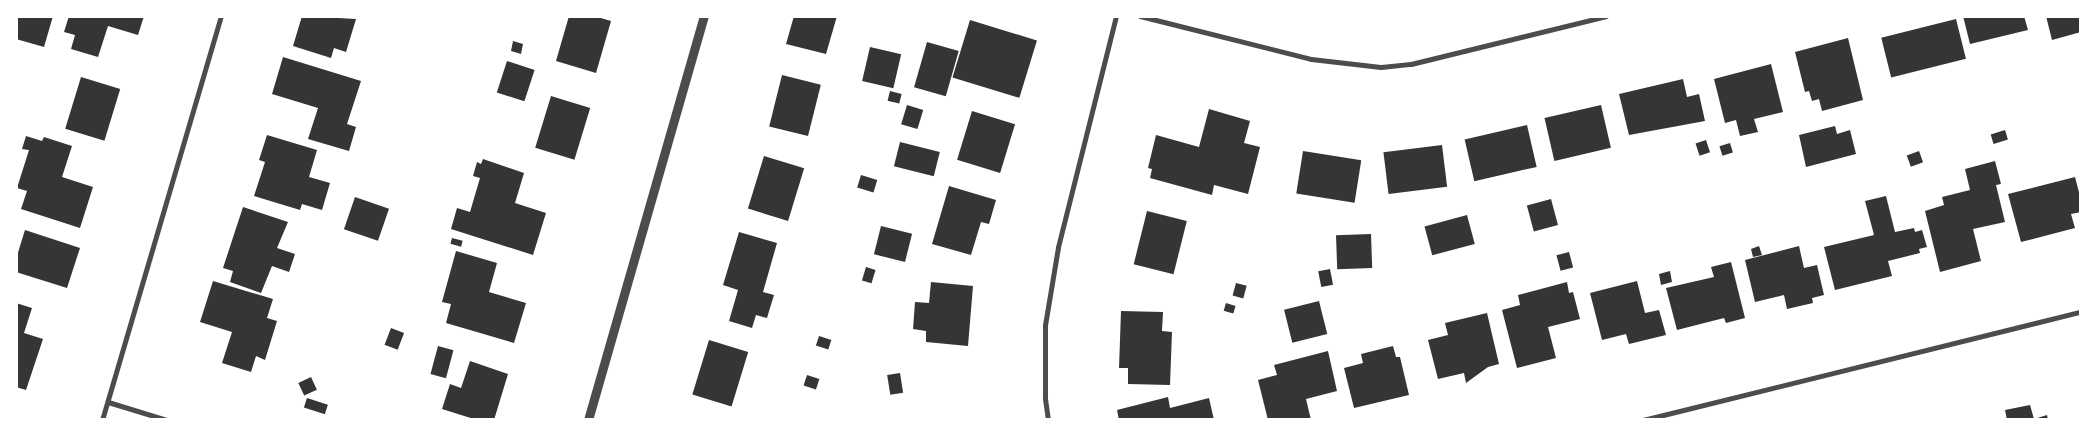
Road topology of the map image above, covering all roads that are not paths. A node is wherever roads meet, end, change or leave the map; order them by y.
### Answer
1 (222, 16) edge
2 (704, 16) edge
3 (1116, 16) edge
4 (1140, 16) edge
5 (1606, 16) edge
6 (2081, 312) edge
7 (108, 402) junction
8 (102, 420) edge
9 (167, 420) edge
10 (588, 420) edge
11 (1048, 420) edge
12 (1643, 420) edge

1 - 7 street
2 - 10 street
3 - 11 street
4 - 5 street
6 - 12 street
7 - 8 street
7 - 9 street

